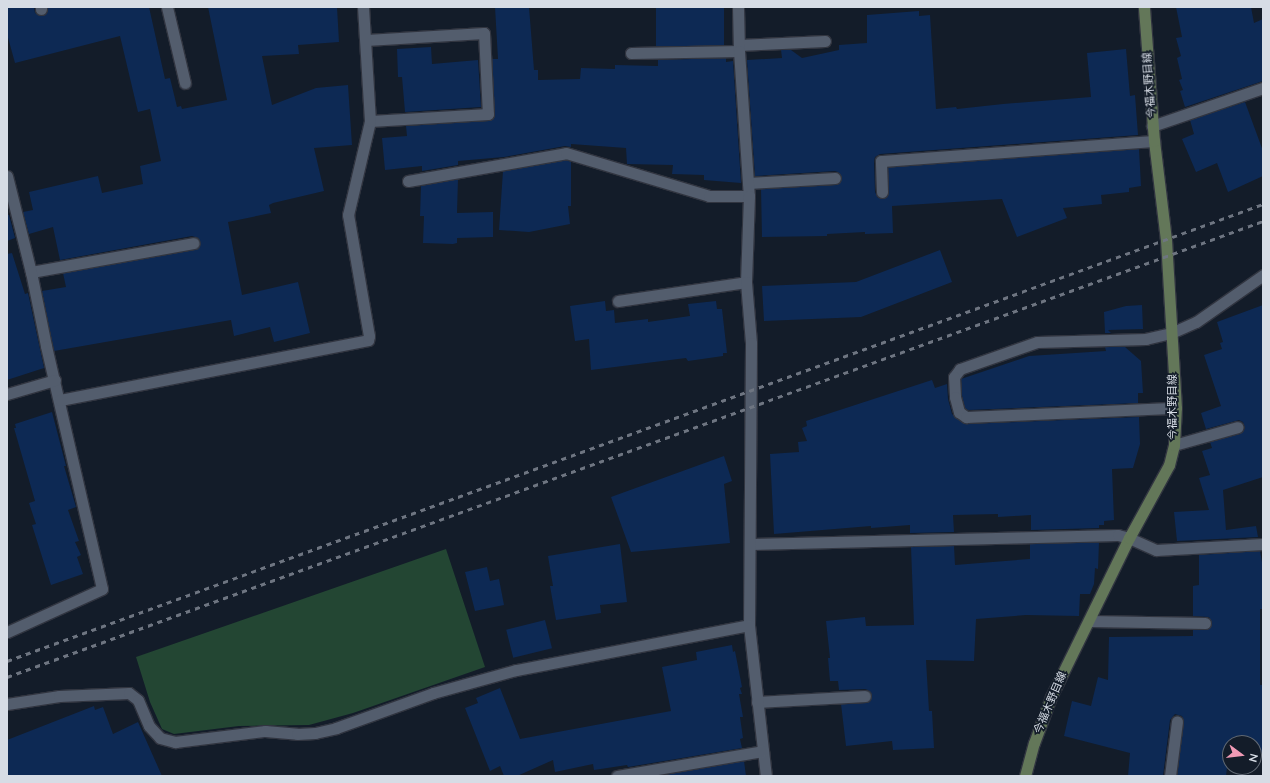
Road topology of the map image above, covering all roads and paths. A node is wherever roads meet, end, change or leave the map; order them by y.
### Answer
1 (167, 7) edge
2 (363, 7) edge
3 (738, 7) edge
4 (1144, 7) edge
5 (366, 40) junction
6 (825, 41) dead end
7 (739, 48) junction
8 (631, 53) dead end
9 (185, 83) dead end
10 (1263, 88) edge
11 (370, 120) junction
12 (1152, 126) junction
13 (1154, 141) junction
14 (7, 176) edge
15 (835, 178) dead end
16 (408, 181) dead end
17 (748, 183) junction
18 (882, 192) dead end
19 (749, 196) junction
20 (193, 243) dead end
21 (31, 272) junction
22 (1263, 275) edge
23 (746, 282) junction
24 (618, 301) dead end
25 (1171, 333) junction
26 (55, 380) junction
27 (7, 394) edge
28 (60, 400) junction
29 (1176, 408) junction
30 (1238, 428) dead end
31 (1174, 445) junction
32 (1129, 538) junction
33 (751, 544) junction
34 (1263, 544) edge
35 (1090, 621) junction
36 (1205, 623) dead end
37 (750, 625) junction
38 (7, 632) edge
39 (864, 696) dead end
40 (757, 702) junction
41 (7, 704) edge
42 (1177, 721) dead end
43 (763, 751) junction
44 (617, 776) edge
45 (766, 776) edge
46 (1025, 776) edge
47 (1170, 776) edge

1 - 9 street
2 - 5 street
3 - 7 street
4 - 12 main road, 今福木野目線
5 - 11 street
5 - 11 street
6 - 7 street
7 - 8 street
7 - 17 street
10 - 12 street
11 - 28 street
12 - 13 main road, 今福木野目線
13 - 18 street
13 - 25 main road, 今福木野目線
14 - 21 street
15 - 17 street
16 - 19 street
17 - 19 street
19 - 23 street
20 - 21 street
21 - 26 street
22 - 25 street
23 - 24 street
23 - 33 street
25 - 29 main road, 今福木野目線
25 - 29 street
26 - 27 street
26 - 28 street
28 - 38 street
29 - 31 main road, 今福木野目線
30 - 31 street
31 - 32 main road, 今福木野目線
32 - 33 street
32 - 34 street
32 - 35 main road, 今福木野目線
33 - 37 street
35 - 36 street
35 - 46 main road, 今福木野目線
37 - 40 street
37 - 41 street
39 - 40 street
40 - 43 street
42 - 47 street
43 - 44 street
43 - 45 street

